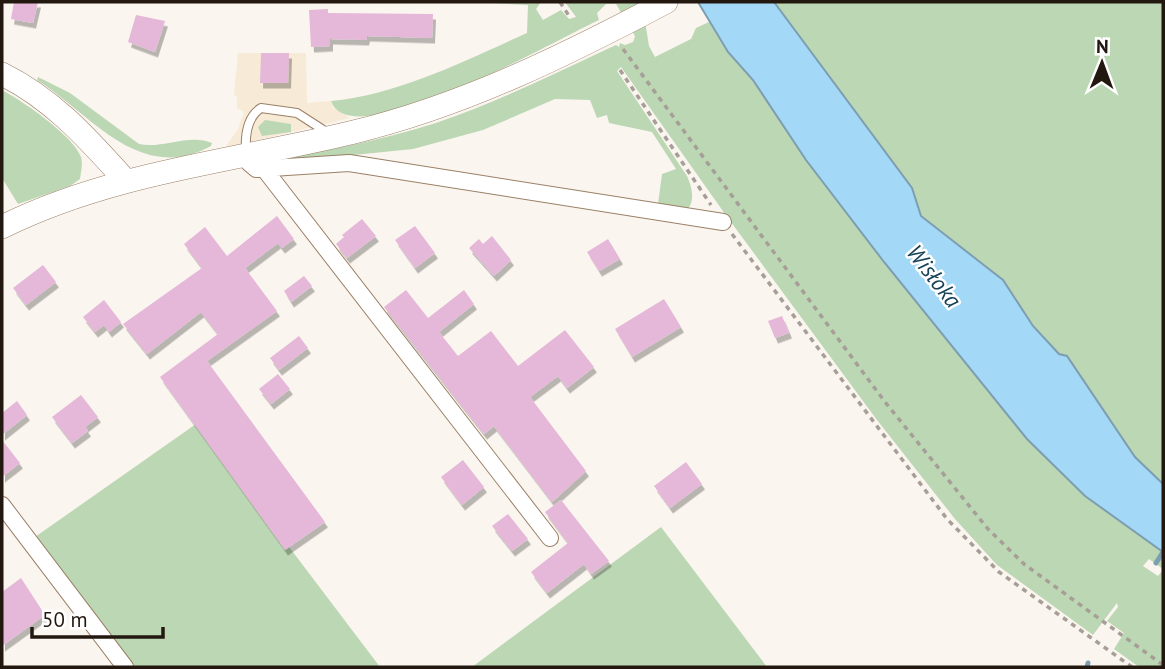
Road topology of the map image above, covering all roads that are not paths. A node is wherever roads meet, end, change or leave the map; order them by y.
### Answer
1 (666, 2) edge
2 (2, 74) edge
3 (334, 137) junction
4 (246, 154) junction
5 (265, 170) junction
6 (125, 181) junction
7 (723, 222) road end
8 (2, 227) edge
9 (2, 505) edge
10 (550, 538) dead end
11 (125, 667) edge

1 - 3 street
2 - 6 street
3 - 4 street
3 - 4 lane
4 - 5 street
4 - 6 street
5 - 7 street
5 - 10 street
6 - 8 street
9 - 11 street

